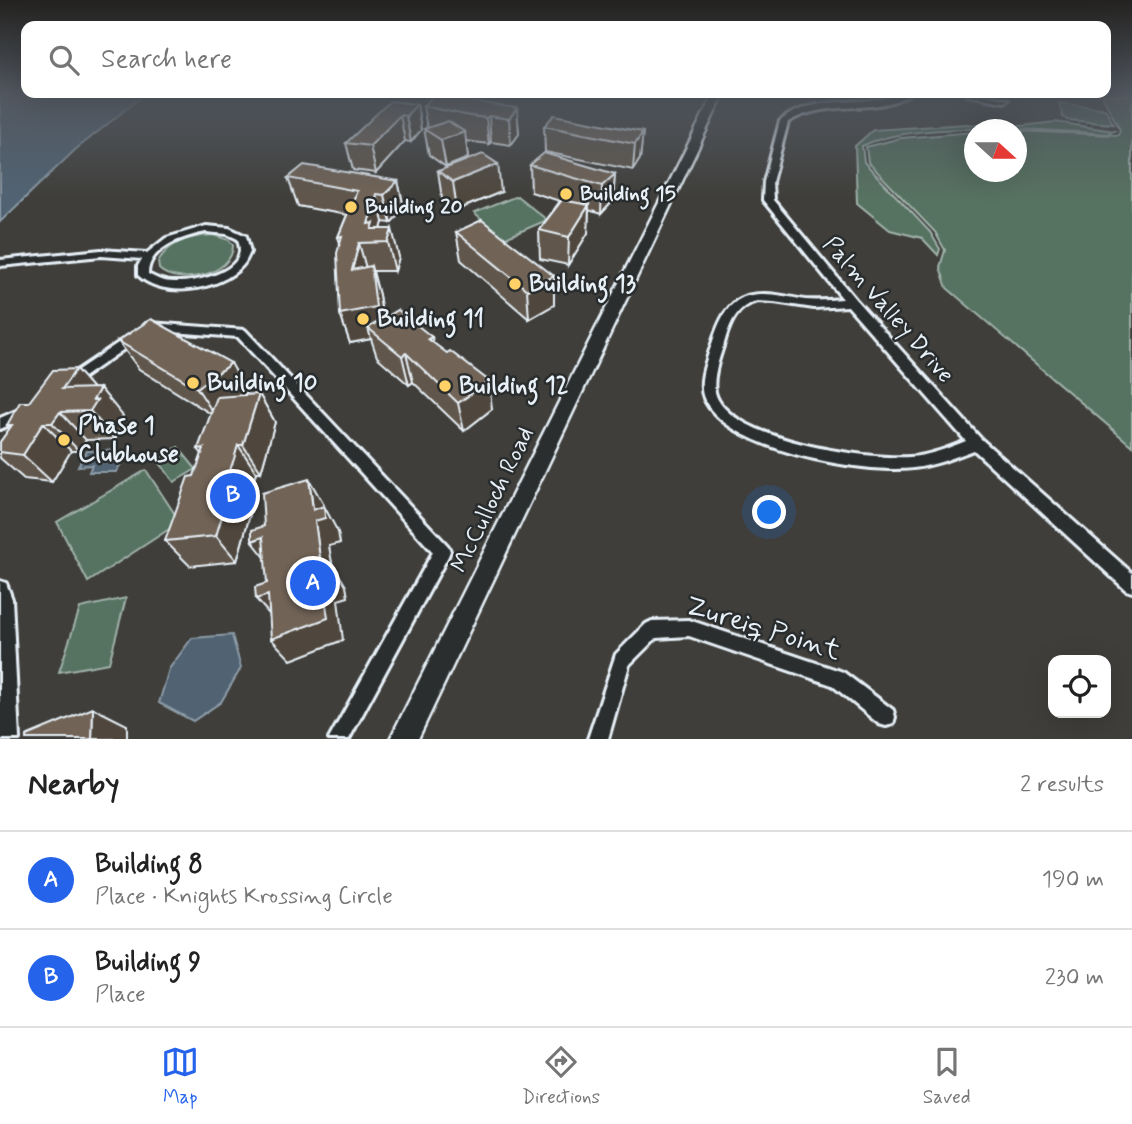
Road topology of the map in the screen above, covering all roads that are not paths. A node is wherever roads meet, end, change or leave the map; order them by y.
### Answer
1 (701, 129) edge
2 (782, 129) edge
3 (148, 256) junction
4 (0, 263) edge
5 (851, 302) junction
6 (54, 392) edge
7 (33, 407) edge
8 (0, 424) edge
9 (976, 443) junction
10 (1132, 584) edge
11 (0, 589) edge
12 (886, 717) dead end
13 (9, 739) edge
14 (339, 739) edge
15 (404, 739) edge
16 (598, 739) edge

1 - 15 street, McCulloch Road
2 - 5 street, Palm Valley Drive
3 - 3 street
3 - 4 street
5 - 9 street, Palm Valley Drive
5 - 9 street
6 - 14 street
7 - 8 street
9 - 10 street, Palm Valley Drive
11 - 13 street
12 - 16 street, Zureiq Point

